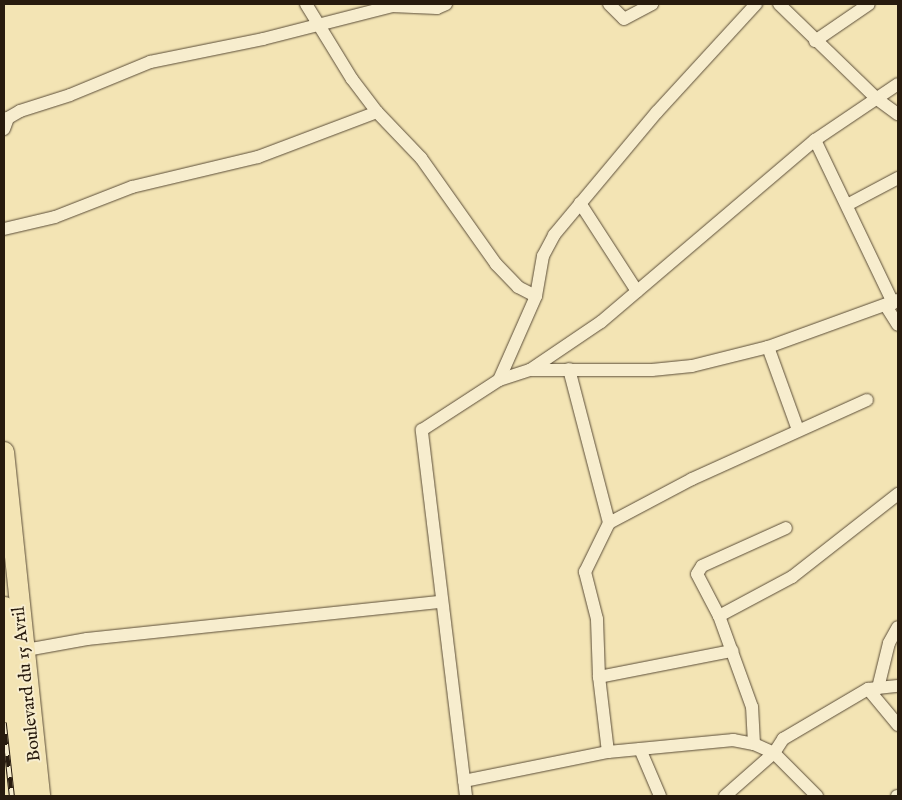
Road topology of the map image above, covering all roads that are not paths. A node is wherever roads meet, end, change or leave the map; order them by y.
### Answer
1 (306, 4) edge
2 (446, 4) edge
3 (609, 4) edge
4 (652, 4) edge
5 (756, 4) edge
6 (779, 4) edge
7 (869, 4) edge
8 (319, 27) junction
9 (815, 41) junction
10 (898, 84) edge
11 (877, 98) junction
12 (376, 112) junction
13 (898, 114) edge
14 (4, 129) edge
15 (815, 140) junction
16 (898, 178) edge
17 (580, 203) junction
18 (847, 205) junction
19 (4, 228) edge
20 (638, 291) junction
21 (536, 296) junction
22 (893, 303) edge
23 (898, 325) edge
24 (768, 347) junction
25 (530, 370) junction
26 (569, 370) junction
27 (499, 380) junction
28 (867, 400) dead end
29 (798, 430) junction
30 (4, 452) edge
31 (898, 494) edge
32 (609, 523) junction
33 (786, 528) dead end
34 (441, 602) junction
35 (4, 607) edge
36 (718, 616) junction
37 (898, 628) edge
38 (26, 650) junction
39 (732, 651) junction
40 (598, 677) junction
41 (898, 686) edge
42 (873, 689) junction
43 (898, 725) edge
44 (754, 744) junction
45 (640, 749) junction
46 (608, 752) junction
47 (774, 753) junction
48 (464, 781) junction
49 (22, 796) edge
50 (40, 796) edge
51 (466, 796) edge
52 (660, 796) edge
53 (725, 796) edge
54 (817, 796) edge

1 - 8 street
2 - 8 street
3 - 4 street
5 - 17 street
6 - 9 street
7 - 9 street
8 - 12 street
8 - 14 street
9 - 11 street
10 - 11 street
11 - 13 street
11 - 15 street
12 - 19 street
12 - 21 street
15 - 18 street
15 - 20 street
16 - 18 street
17 - 20 street
17 - 21 street
18 - 22 street
20 - 25 street
21 - 27 street
22 - 23 street
22 - 24 street
24 - 26 street
24 - 29 street
25 - 26 street
25 - 27 street
26 - 32 street
27 - 34 street
28 - 29 street
29 - 32 street
30 - 38 main road, Boulevard du 15 Avril
31 - 36 street
32 - 40 street
33 - 36 street
34 - 38 street
34 - 48 street
35 - 49 highway, Boulevard du 15 Avril
36 - 39 street
37 - 42 street
38 - 50 main road, Boulevard du 15 Avril
39 - 40 street
39 - 44 street
40 - 46 street
41 - 42 street
42 - 43 street
42 - 47 street
44 - 45 street
44 - 47 street
45 - 46 street
45 - 52 street
46 - 48 street
47 - 53 street
47 - 54 street
48 - 51 street

